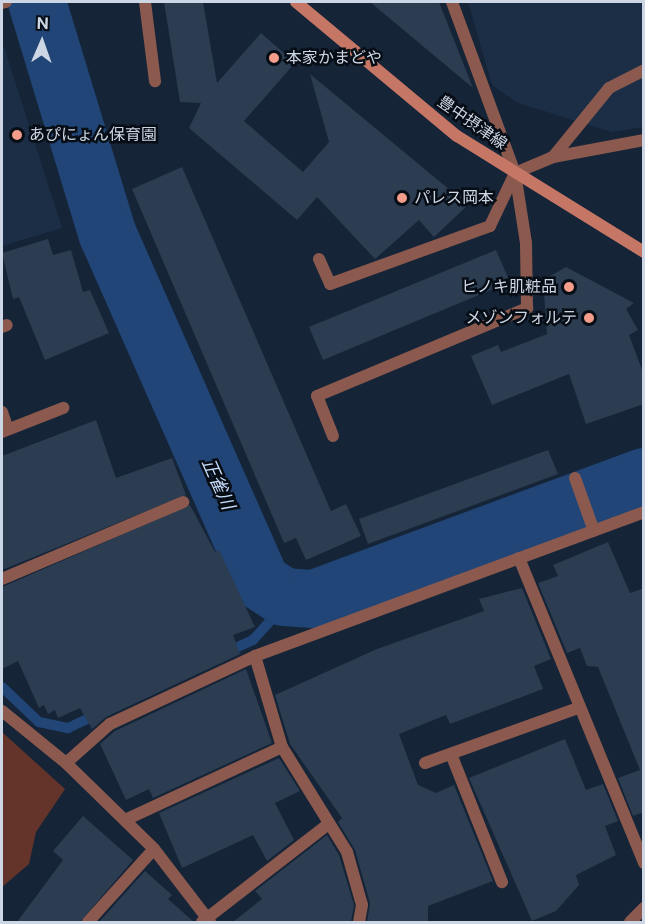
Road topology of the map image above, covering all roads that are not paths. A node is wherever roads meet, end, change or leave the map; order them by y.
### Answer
1 (6, 2) edge
2 (145, 2) edge
3 (296, 2) edge
4 (452, 2) edge
5 (2, 3) edge
6 (644, 70) edge
7 (155, 81) dead end
8 (644, 140) edge
9 (553, 157) junction
10 (515, 173) junction
11 (644, 252) edge
12 (319, 259) dead end
13 (63, 408) dead end
14 (2, 412) edge
15 (5, 430) edge
16 (333, 436) dead end
17 (575, 478) dead end
18 (183, 502) dead end
19 (644, 512) edge
20 (594, 531) junction
21 (519, 558) junction
22 (2, 579) edge
23 (255, 656) junction
24 (578, 708) junction
25 (2, 711) edge
26 (282, 747) junction
27 (451, 754) junction
28 (66, 763) junction
29 (425, 763) dead end
30 (125, 820) junction
31 (327, 825) junction
32 (154, 849) junction
33 (644, 862) edge
34 (502, 882) dead end
35 (644, 908) edge
36 (206, 921) edge
37 (88, 922) edge
38 (359, 922) edge
39 (630, 922) edge

1 - 5 street
2 - 7 street
3 - 10 main road, 豊中摂津線
4 - 10 street
6 - 9 street
8 - 9 street
9 - 10 street
10 - 11 main road, 豊中摂津線
10 - 12 street
10 - 16 street
13 - 15 street
14 - 15 street
17 - 20 street
18 - 22 street
19 - 20 street
20 - 21 street
21 - 23 street
21 - 24 street
23 - 26 street
23 - 28 street
24 - 27 street
24 - 33 street
25 - 28 street
26 - 30 street
26 - 31 street
27 - 29 street
27 - 34 street
28 - 30 street
30 - 32 street
31 - 36 street
31 - 38 street
32 - 36 street
32 - 37 street
35 - 39 street

